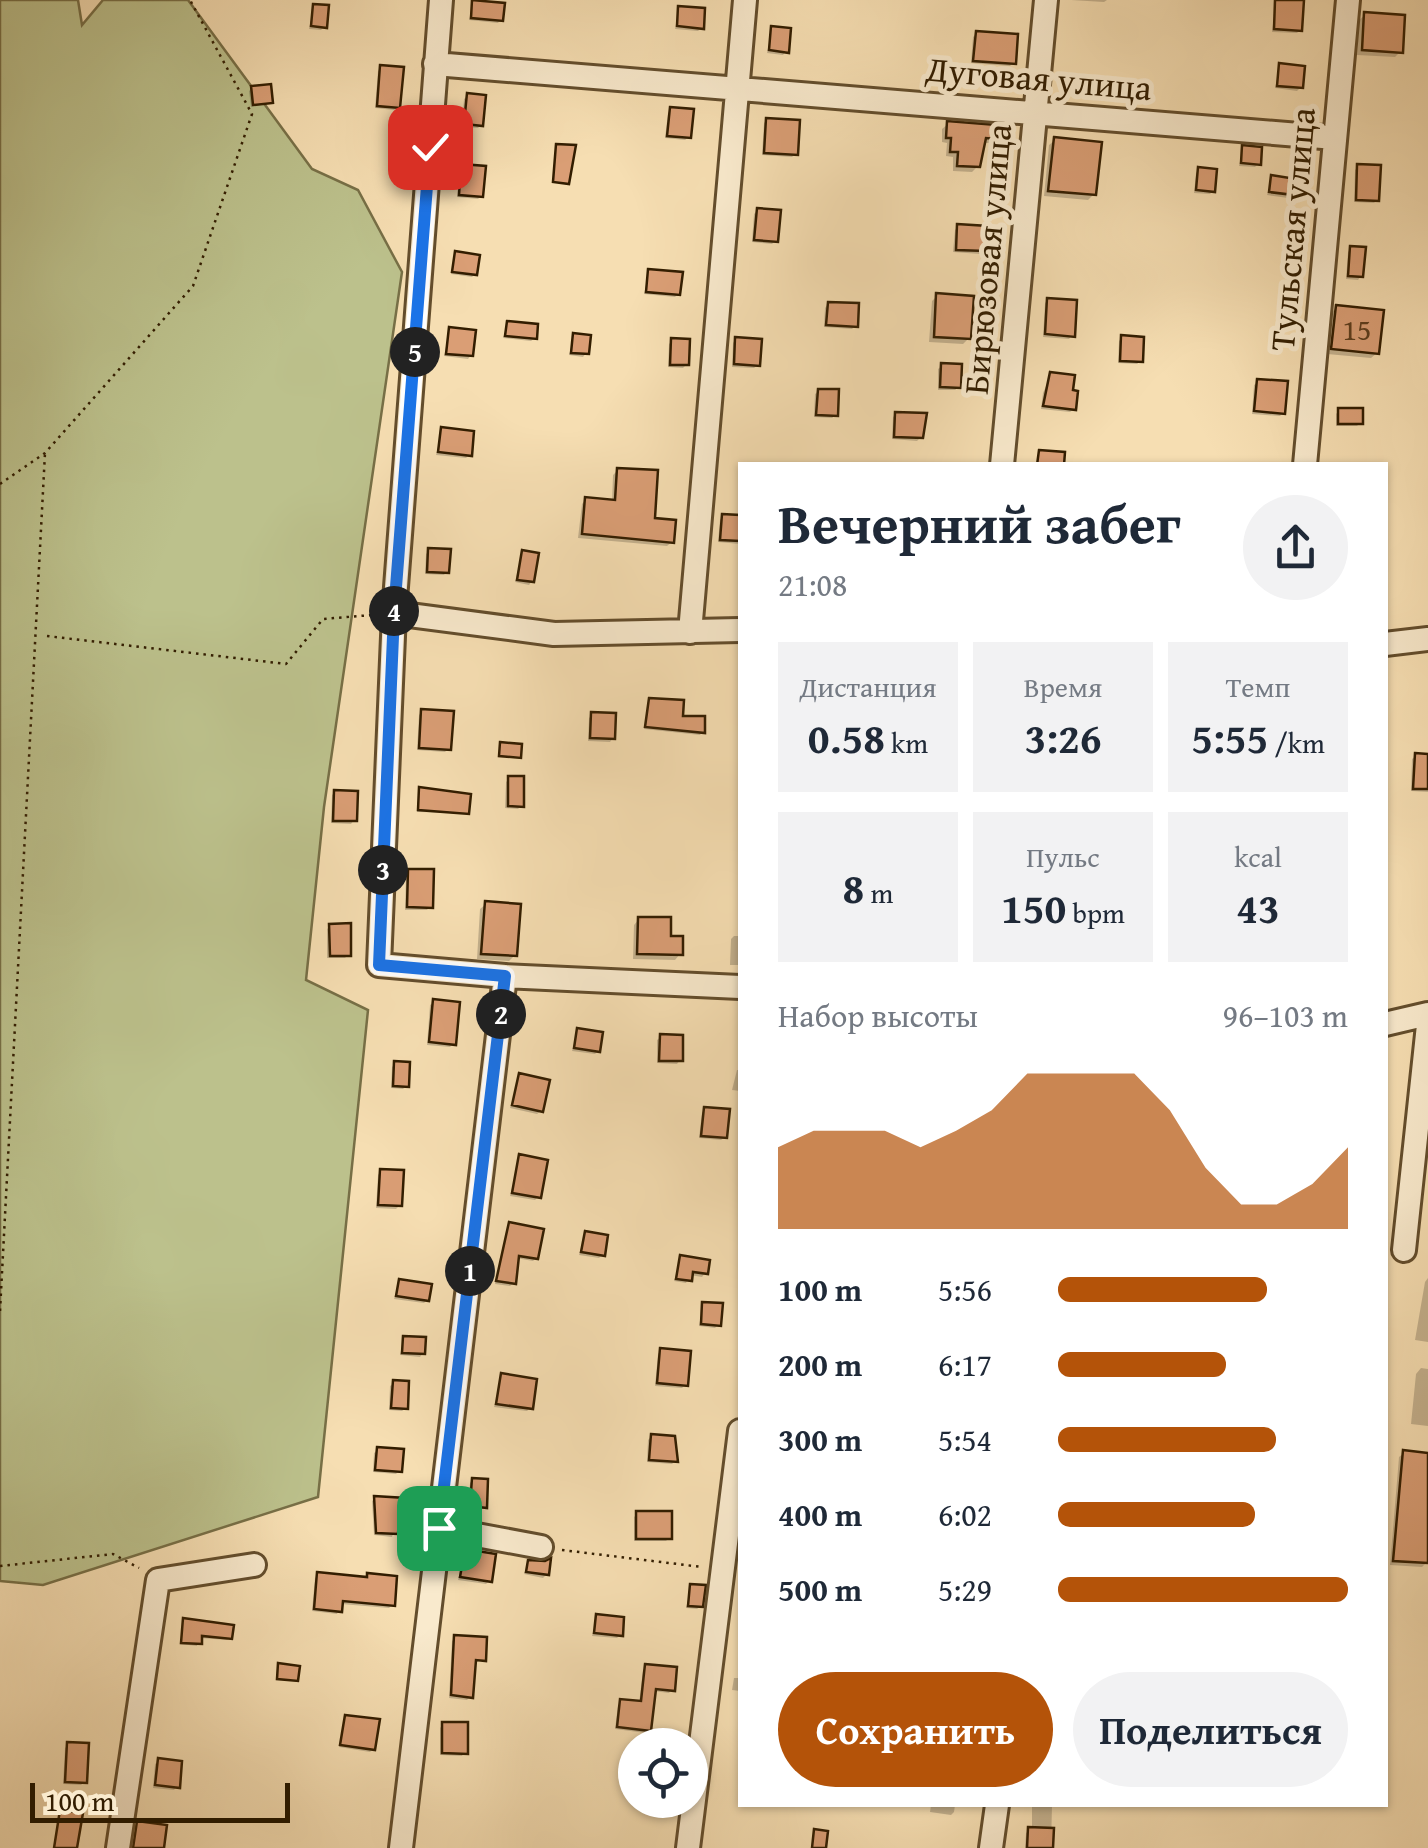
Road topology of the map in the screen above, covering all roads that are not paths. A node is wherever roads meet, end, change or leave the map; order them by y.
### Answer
1 (441, 0) edge
2 (745, 0) edge
3 (1046, 0) edge
4 (1348, 0) edge
5 (434, 64) junction
6 (737, 88) junction
7 (1036, 112) junction
8 (1335, 138) junction
9 (1002, 462) edge
10 (1305, 462) edge
11 (394, 613) junction
12 (738, 630) edge
13 (690, 632) junction
14 (1428, 638) edge
15 (1388, 644) edge
16 (505, 976) junction
17 (738, 988) edge
18 (1428, 1014) edge
19 (1388, 1023) edge
20 (1428, 1024) edge
21 (1404, 1250) dead end
22 (738, 1466) edge
23 (439, 1528) junction
24 (541, 1547) road end
25 (254, 1565) dead end
26 (732, 1570) edge
27 (997, 1807) edge
28 (118, 1848) edge
29 (401, 1848) edge
30 (688, 1848) edge
31 (991, 1848) edge

1 - 5 street
2 - 6 street
3 - 7 street, Бирюзовая улица
4 - 8 street, Тульская улица
5 - 6 street, Дуговая улица
5 - 11 street
6 - 7 street, Дуговая улица
6 - 13 street
7 - 8 street, Дуговая улица
7 - 9 street, Бирюзовая улица
8 - 10 street, Тульская улица
11 - 13 street
11 - 16 street
12 - 13 street
14 - 15 street
16 - 17 street
16 - 23 street
18 - 19 street
20 - 21 street
22 - 26 street
23 - 24 street
23 - 29 street
25 - 28 street
26 - 30 street
27 - 31 street

